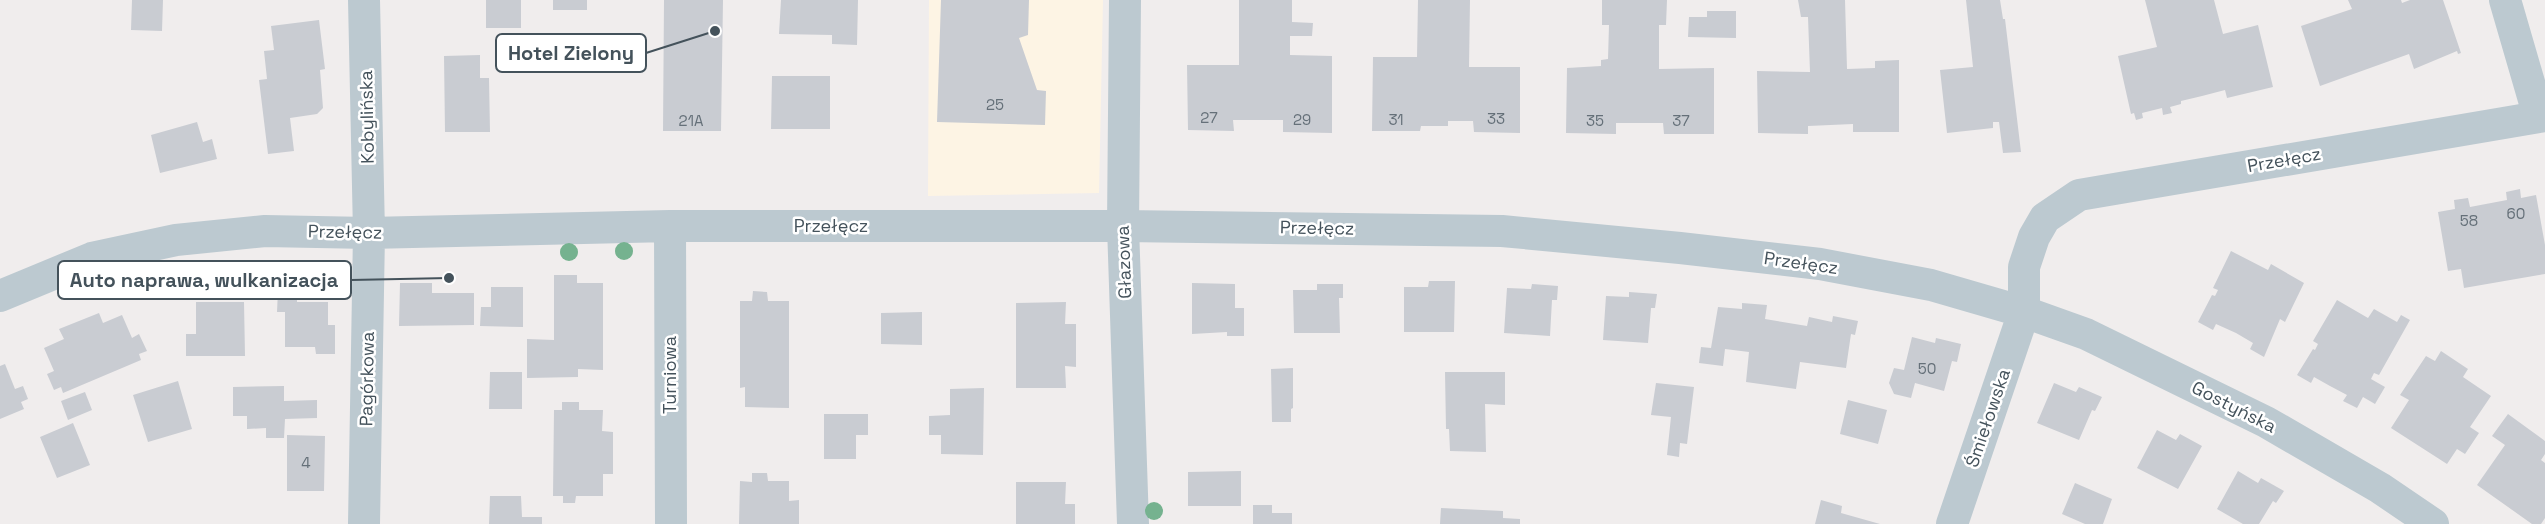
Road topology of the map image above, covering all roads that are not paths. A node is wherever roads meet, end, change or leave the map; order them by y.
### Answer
1 (364, 0) edge
2 (1125, 0) edge
3 (2505, 0) edge
4 (2542, 117) edge
5 (670, 226) junction
6 (1123, 226) junction
7 (369, 233) junction
8 (0, 296) edge
9 (2024, 312) junction
10 (364, 524) edge
11 (671, 524) edge
12 (1133, 524) edge
13 (1952, 524) edge
14 (2433, 524) edge

1 - 7 street, Kobylińska
2 - 6 street, Głazowa
3 - 4 street
4 - 9 street, Przełęcz
5 - 6 street, Przełęcz
5 - 7 street, Przełęcz
5 - 11 street, Turniowa
6 - 9 street, Przełęcz
6 - 12 street, Głazowa
7 - 8 street, Przełęcz
7 - 10 street, Pagórkowa
9 - 13 street, Śmiełowska
9 - 14 street, Gostyńska

